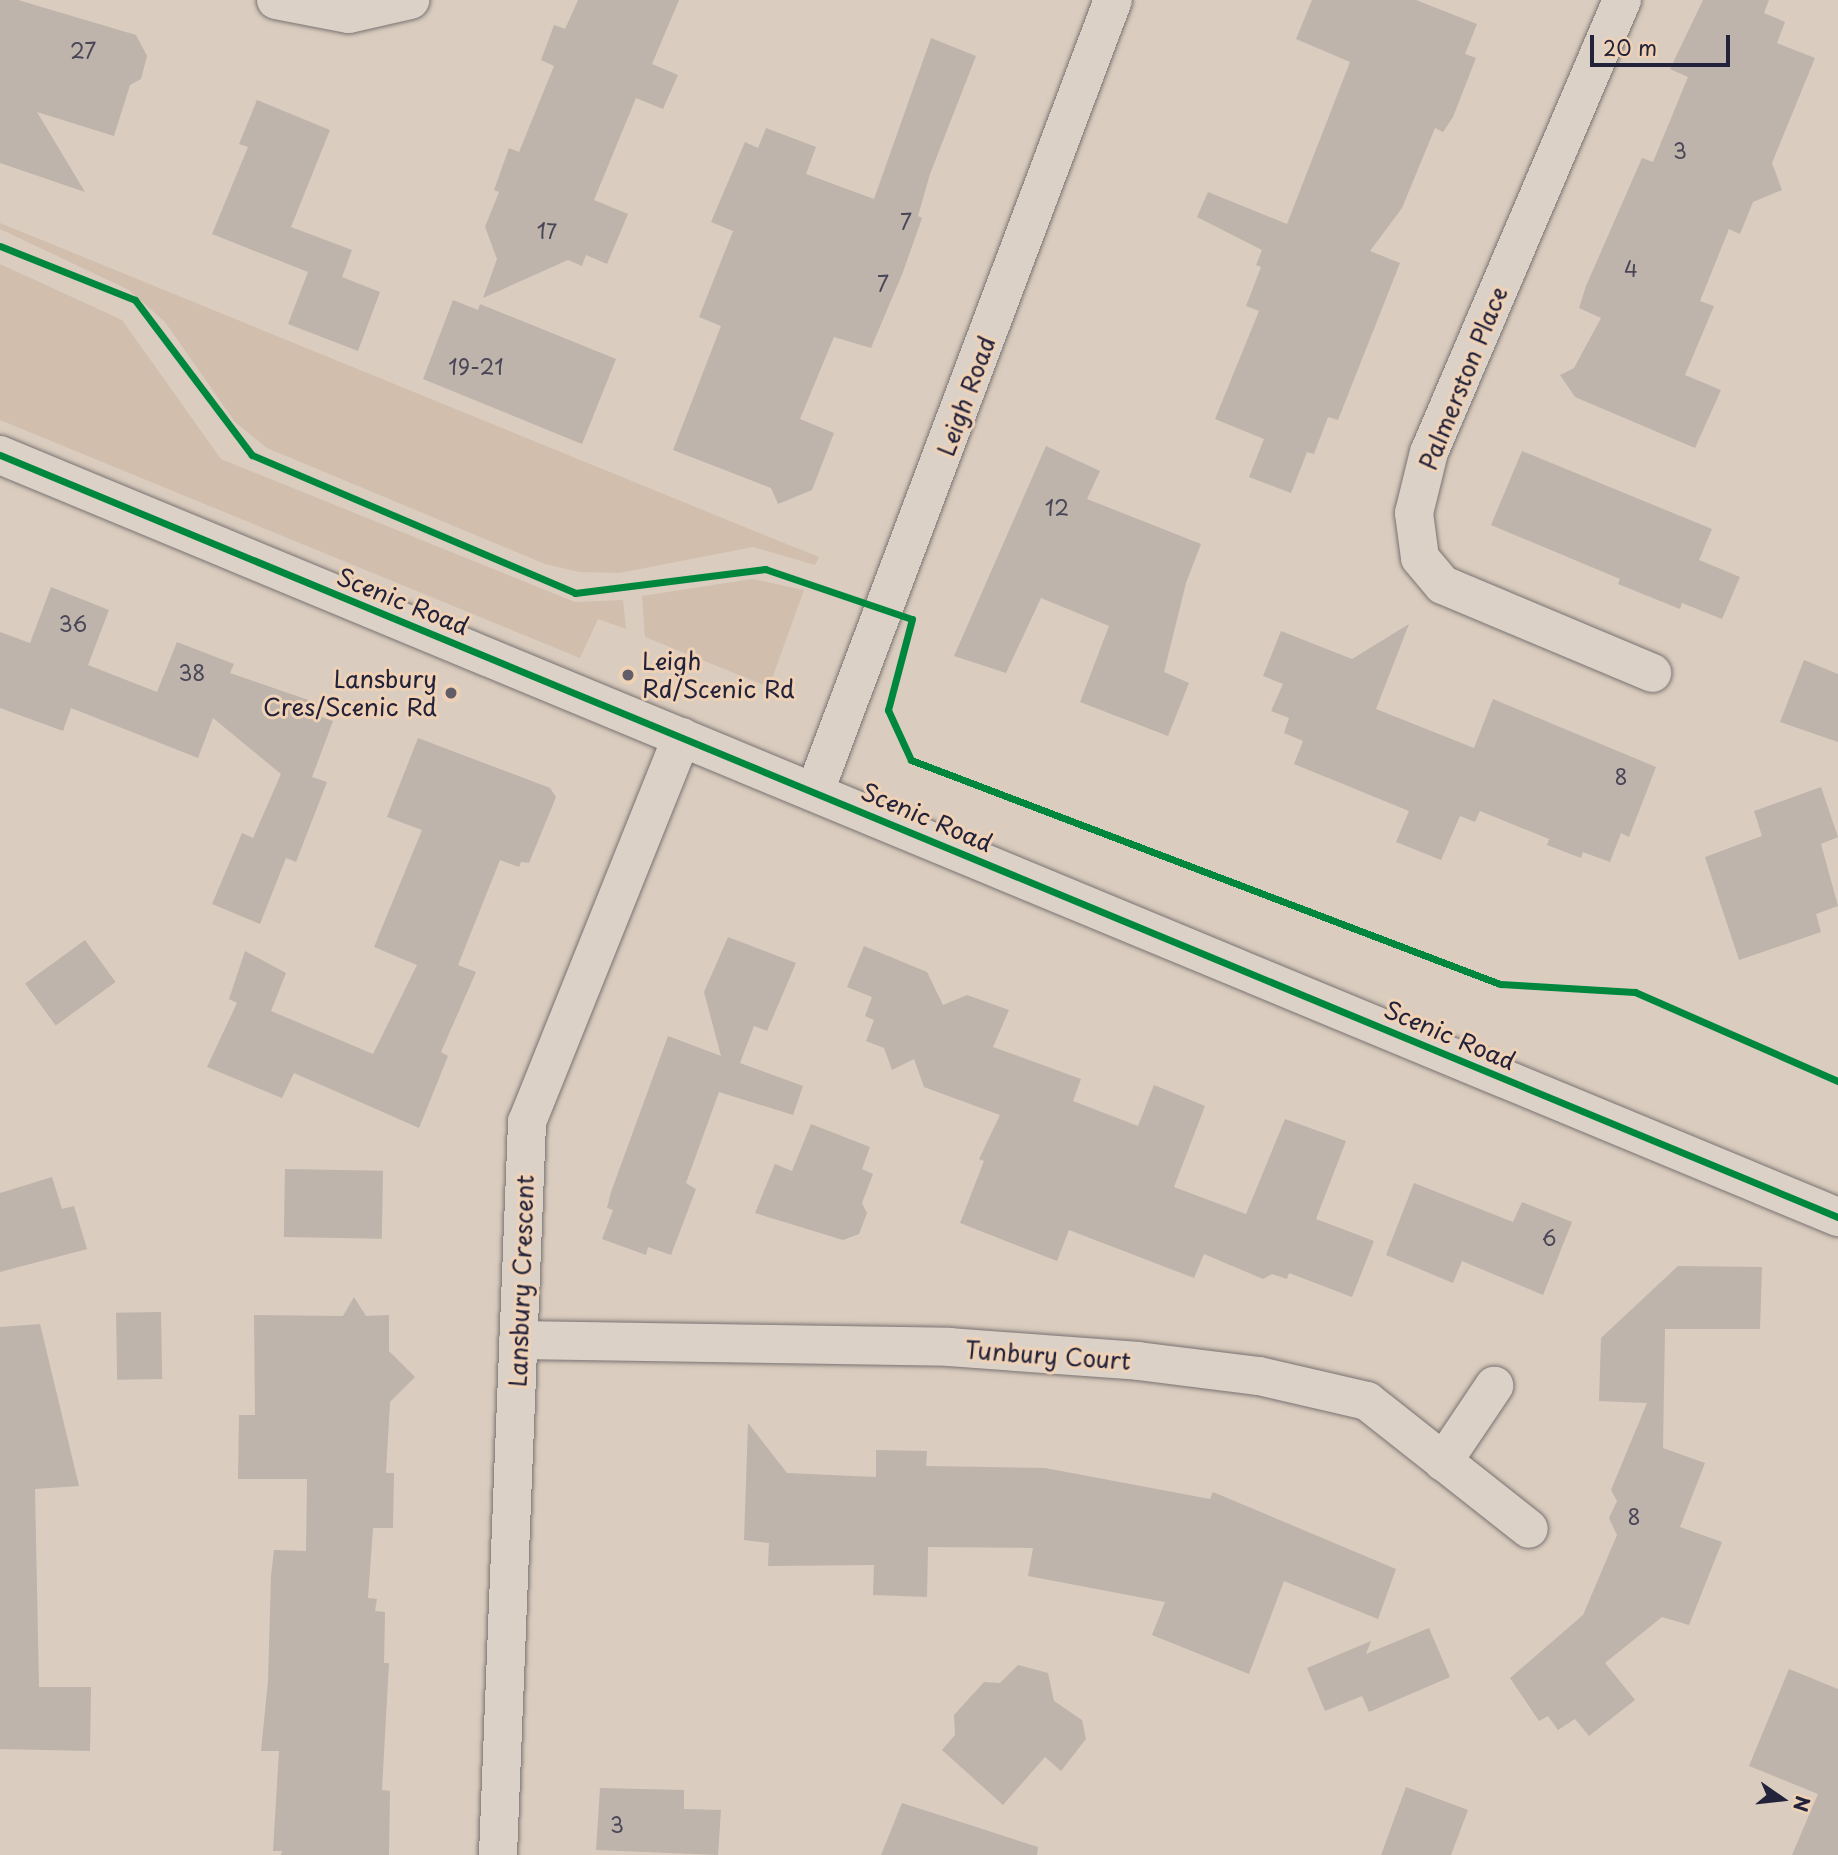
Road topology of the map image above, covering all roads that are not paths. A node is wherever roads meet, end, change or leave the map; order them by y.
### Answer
1 (276, 0) edge
2 (410, 0) edge
3 (1113, 0) edge
4 (1622, 0) edge
5 (0, 456) edge
6 (1652, 673) dead end
7 (682, 737) junction
8 (815, 791) junction
9 (1838, 1217) edge
10 (518, 1340) junction
11 (1494, 1386) dead end
12 (1443, 1462) junction
13 (1529, 1529) dead end
14 (498, 1855) edge

1 - 2 street
3 - 8 street, Leigh Road
4 - 6 street, Palmerston Place
5 - 7 street, Scenic Road
7 - 8 street, Scenic Road
7 - 10 street, Lansbury Crescent
8 - 9 street, Scenic Road
10 - 12 street, Tunbury Court
10 - 14 street, Lansbury Crescent
11 - 12 street
12 - 13 street, Tunbury Court

